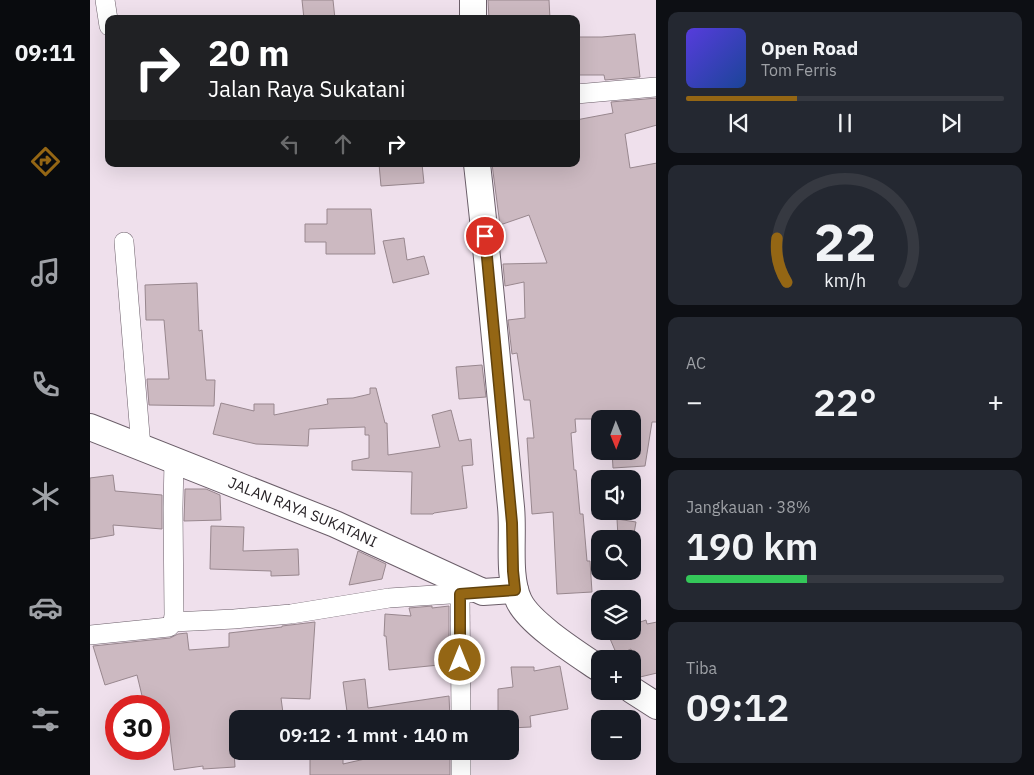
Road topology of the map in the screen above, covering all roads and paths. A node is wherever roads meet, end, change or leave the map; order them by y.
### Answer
1 (105, 0) edge
2 (473, 0) edge
3 (107, 15) edge
4 (473, 15) edge
5 (656, 87) edge
6 (580, 94) edge
7 (477, 167) edge
8 (124, 242) dead end
9 (90, 427) edge
10 (141, 448) junction
11 (174, 461) junction
12 (515, 590) junction
13 (471, 593) junction
14 (173, 622) junction
15 (90, 635) edge
16 (591, 663) edge
17 (641, 696) edge
18 (656, 706) edge
19 (462, 710) edge
20 (461, 760) edge
21 (461, 775) edge

1 - 3 street
2 - 4 main road
5 - 6 street
7 - 12 main road
8 - 10 street
9 - 10 main road, JALAN RAYA SUKATANI
10 - 11 main road, JALAN RAYA SUKATANI
11 - 13 main road, JALAN RAYA SUKATANI
11 - 14 street
12 - 13 main road, JALAN RAYA SUKATANI
12 - 16 main road
13 - 14 street
13 - 19 street
14 - 15 street
17 - 18 main road
20 - 21 street

